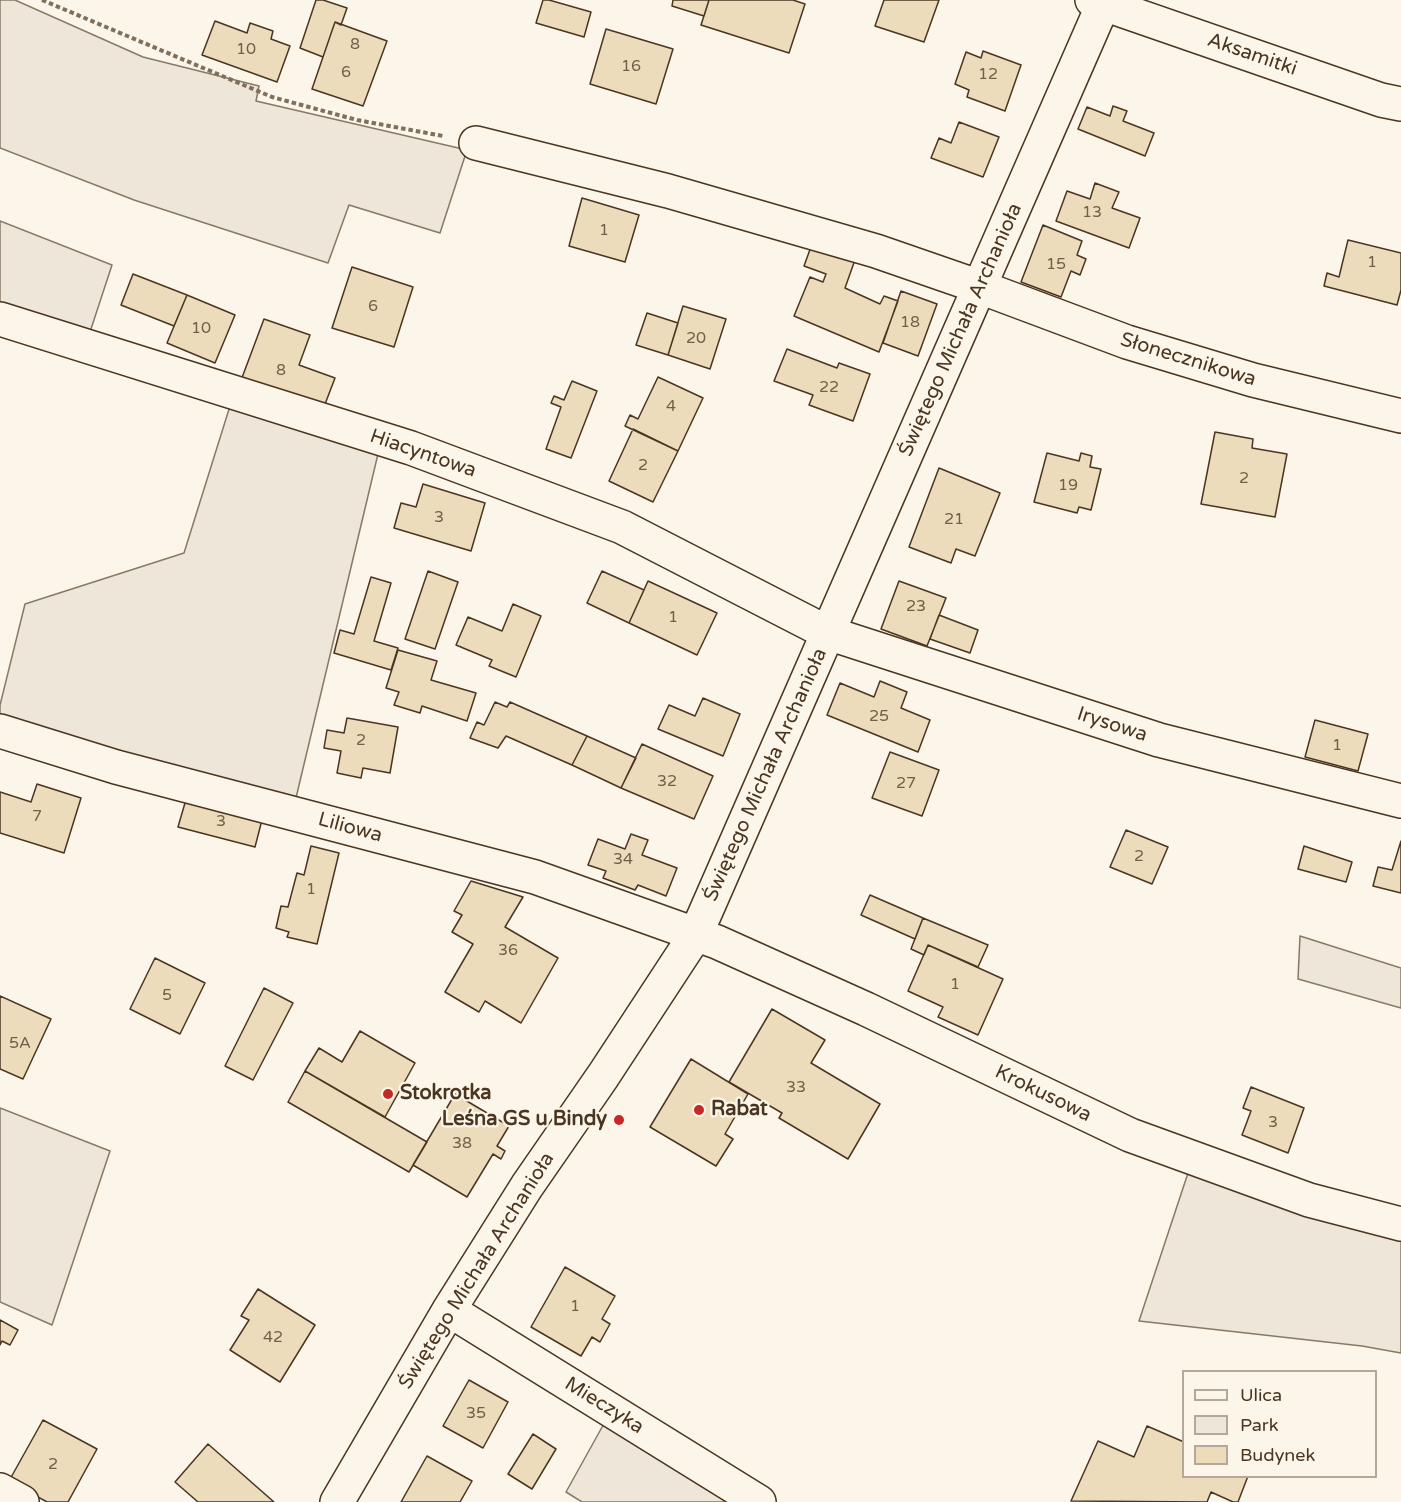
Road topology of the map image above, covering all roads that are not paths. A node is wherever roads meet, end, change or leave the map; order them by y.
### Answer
1 (1100, 1) edge
2 (1401, 104) edge
3 (476, 143) road end
4 (980, 287) junction
5 (0, 319) edge
6 (1401, 416) edge
7 (828, 633) junction
8 (0, 731) edge
9 (1401, 801) edge
10 (696, 934) junction
11 (1401, 1224) edge
12 (449, 1310) junction
13 (0, 1490) edge
14 (22, 1502) edge
15 (337, 1502) edge
16 (759, 1502) edge

1 - 2 street, Aksamitki
1 - 4 street, Świętego Michała Archanioła
3 - 4 street, Słonecznikowa
4 - 6 street, Słonecznikowa
4 - 7 street, Świętego Michała Archanioła
5 - 7 street, Hiacyntowa
7 - 9 street, Irysowa
7 - 10 street, Świętego Michała Archanioła
8 - 10 street, Liliowa
10 - 11 street, Krokusowa
10 - 12 street, Świętego Michała Archanioła
12 - 15 street, Świętego Michała Archanioła
12 - 16 street, Mieczyka
13 - 14 street

